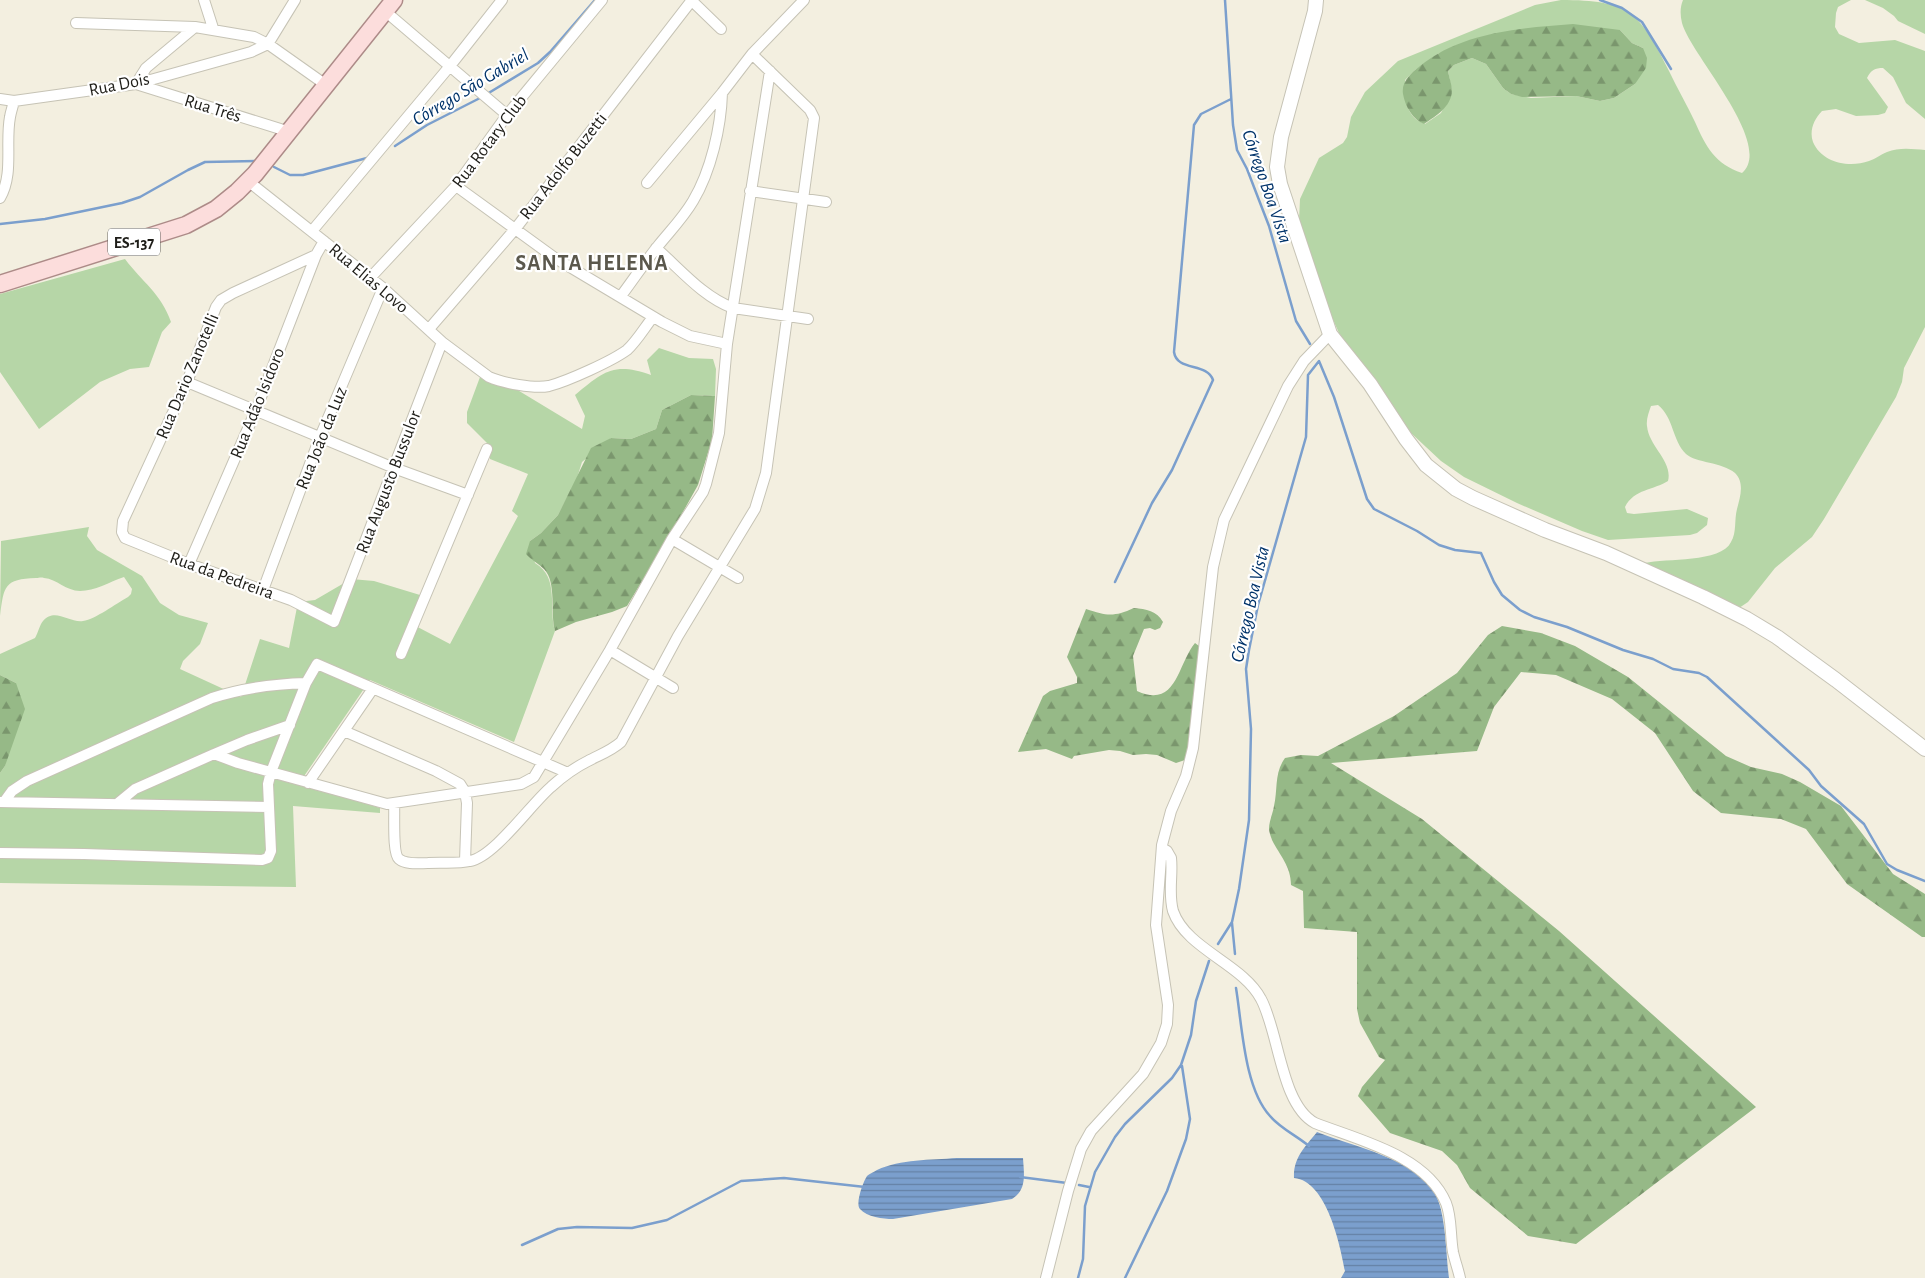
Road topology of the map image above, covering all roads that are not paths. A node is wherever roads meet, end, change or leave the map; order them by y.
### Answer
1 (204, 0) edge
2 (295, 0) edge
3 (502, 0) edge
4 (602, 0) edge
5 (692, 0) edge
6 (804, 0) edge
7 (1316, 0) edge
8 (389, 6) edge
9 (76, 23) dead end
10 (195, 27) junction
11 (213, 28) junction
12 (721, 29) dead end
13 (268, 44) junction
14 (752, 54) junction
15 (450, 66) junction
16 (770, 71) junction
17 (136, 84) junction
18 (326, 85) junction
19 (722, 93) junction
20 (0, 99) edge
21 (14, 101) junction
22 (507, 115) junction
23 (290, 132) junction
24 (255, 174) junction
25 (647, 182) dead end
26 (456, 186) junction
27 (750, 191) junction
28 (0, 198) edge
29 (803, 199) junction
30 (826, 202) dead end
31 (516, 228) junction
32 (312, 231) junction
33 (324, 241) junction
34 (656, 248) junction
35 (316, 255) junction
36 (370, 278) junction
37 (0, 284) edge
38 (383, 288) junction
39 (621, 296) junction
40 (733, 308) junction
41 (653, 316) junction
42 (786, 316) junction
43 (808, 319) dead end
44 (429, 329) junction
45 (1330, 334) junction
46 (442, 342) junction
47 (727, 344) junction
48 (186, 382) junction
49 (256, 410) junction
50 (320, 437) junction
51 (487, 449) dead end
52 (394, 468) junction
53 (468, 495) junction
54 (124, 521) joint
55 (672, 539) junction
56 (189, 564) junction
57 (719, 567) junction
58 (738, 578) dead end
59 (263, 590) junction
60 (334, 622) joint
61 (610, 650) junction
62 (401, 654) dead end
63 (654, 678) junction
64 (306, 683) junction
65 (673, 688) dead end
66 (372, 690) junction
67 (290, 725) junction
68 (344, 731) junction
69 (1925, 749) edge
70 (214, 754) junction
71 (544, 763) junction
72 (271, 772) junction
73 (568, 773) junction
74 (534, 777) junction
75 (308, 783) junction
76 (550, 787) junction
77 (465, 792) junction
78 (2, 802) edge
79 (118, 803) junction
80 (394, 803) junction
81 (270, 807) junction
82 (1162, 848) junction
83 (0, 853) edge
84 (465, 862) junction
85 (1046, 1278) edge
86 (1460, 1278) edge

1 - 11 street
2 - 13 street
3 - 15 street
4 - 22 street, Rua Rotary Club
5 - 12 street
5 - 31 street, Rua Adolfo Buzetti
6 - 14 street
7 - 45 street
8 - 15 street
8 - 18 main road, ES-137
9 - 10 street
10 - 11 street
10 - 17 street
11 - 13 street
13 - 17 street, Rua Dois
13 - 18 street
14 - 16 street
14 - 19 street
15 - 22 street
15 - 32 street
16 - 27 street
16 - 29 street
17 - 21 street, Rua Dois
17 - 23 street, Rua Três
18 - 23 main road, ES-137
19 - 25 street
19 - 34 street
20 - 21 street, Rua Dois
21 - 28 street
22 - 26 street, Rua Rotary Club
23 - 24 main road, ES-137
24 - 32 street, Rua Elias Lovo
24 - 37 main road, ES-137
26 - 31 street
26 - 36 street, Rua Rotary Club
27 - 29 street
27 - 40 street
29 - 30 street
29 - 42 street
31 - 39 street
31 - 44 street, Rua Adolfo Buzetti
32 - 33 street, Rua Elias Lovo
33 - 35 street, Rua Adão Isidoro
33 - 36 street, Rua Elias Lovo
34 - 39 street
34 - 40 street
35 - 48 street, Rua Dario Zanotelli
35 - 49 street, Rua Adão Isidoro
36 - 38 street, Rua Elias Lovo
38 - 44 street, Rua Elias Lovo
38 - 50 street, Rua João da Luz
39 - 41 street
40 - 42 street
40 - 47 street
41 - 46 street, Rua Elias Lovo
41 - 47 street
42 - 43 street
42 - 57 street
44 - 46 street, Rua Elias Lovo
45 - 69 street
45 - 82 street
46 - 52 street, Rua Augusto Bussulor
47 - 55 street
48 - 49 street
48 - 54 street, Rua Dario Zanotelli
49 - 50 street
49 - 56 street, Rua Adão Isidoro
50 - 52 street
50 - 59 street, Rua João da Luz
51 - 53 street
52 - 53 street
52 - 60 street, Rua Augusto Bussulor
53 - 62 street
54 - 56 street, Rua da Pedreira
55 - 57 street
55 - 61 street
56 - 59 street, Rua da Pedreira
57 - 58 street
57 - 63 street
59 - 60 street, Rua da Pedreira
61 - 63 street
61 - 71 street
63 - 65 street
63 - 73 street
64 - 66 street
64 - 67 street
64 - 78 street
66 - 68 street
66 - 71 street
67 - 70 street
67 - 72 street
68 - 75 street
68 - 77 street
70 - 72 street
70 - 79 street
71 - 73 street
71 - 74 street
72 - 75 street
72 - 81 street
73 - 76 street
74 - 76 street
74 - 77 street
75 - 80 street
76 - 84 street
77 - 80 street
77 - 84 street
78 - 79 street
79 - 81 street
80 - 84 street
81 - 83 street
82 - 85 street
82 - 86 street

